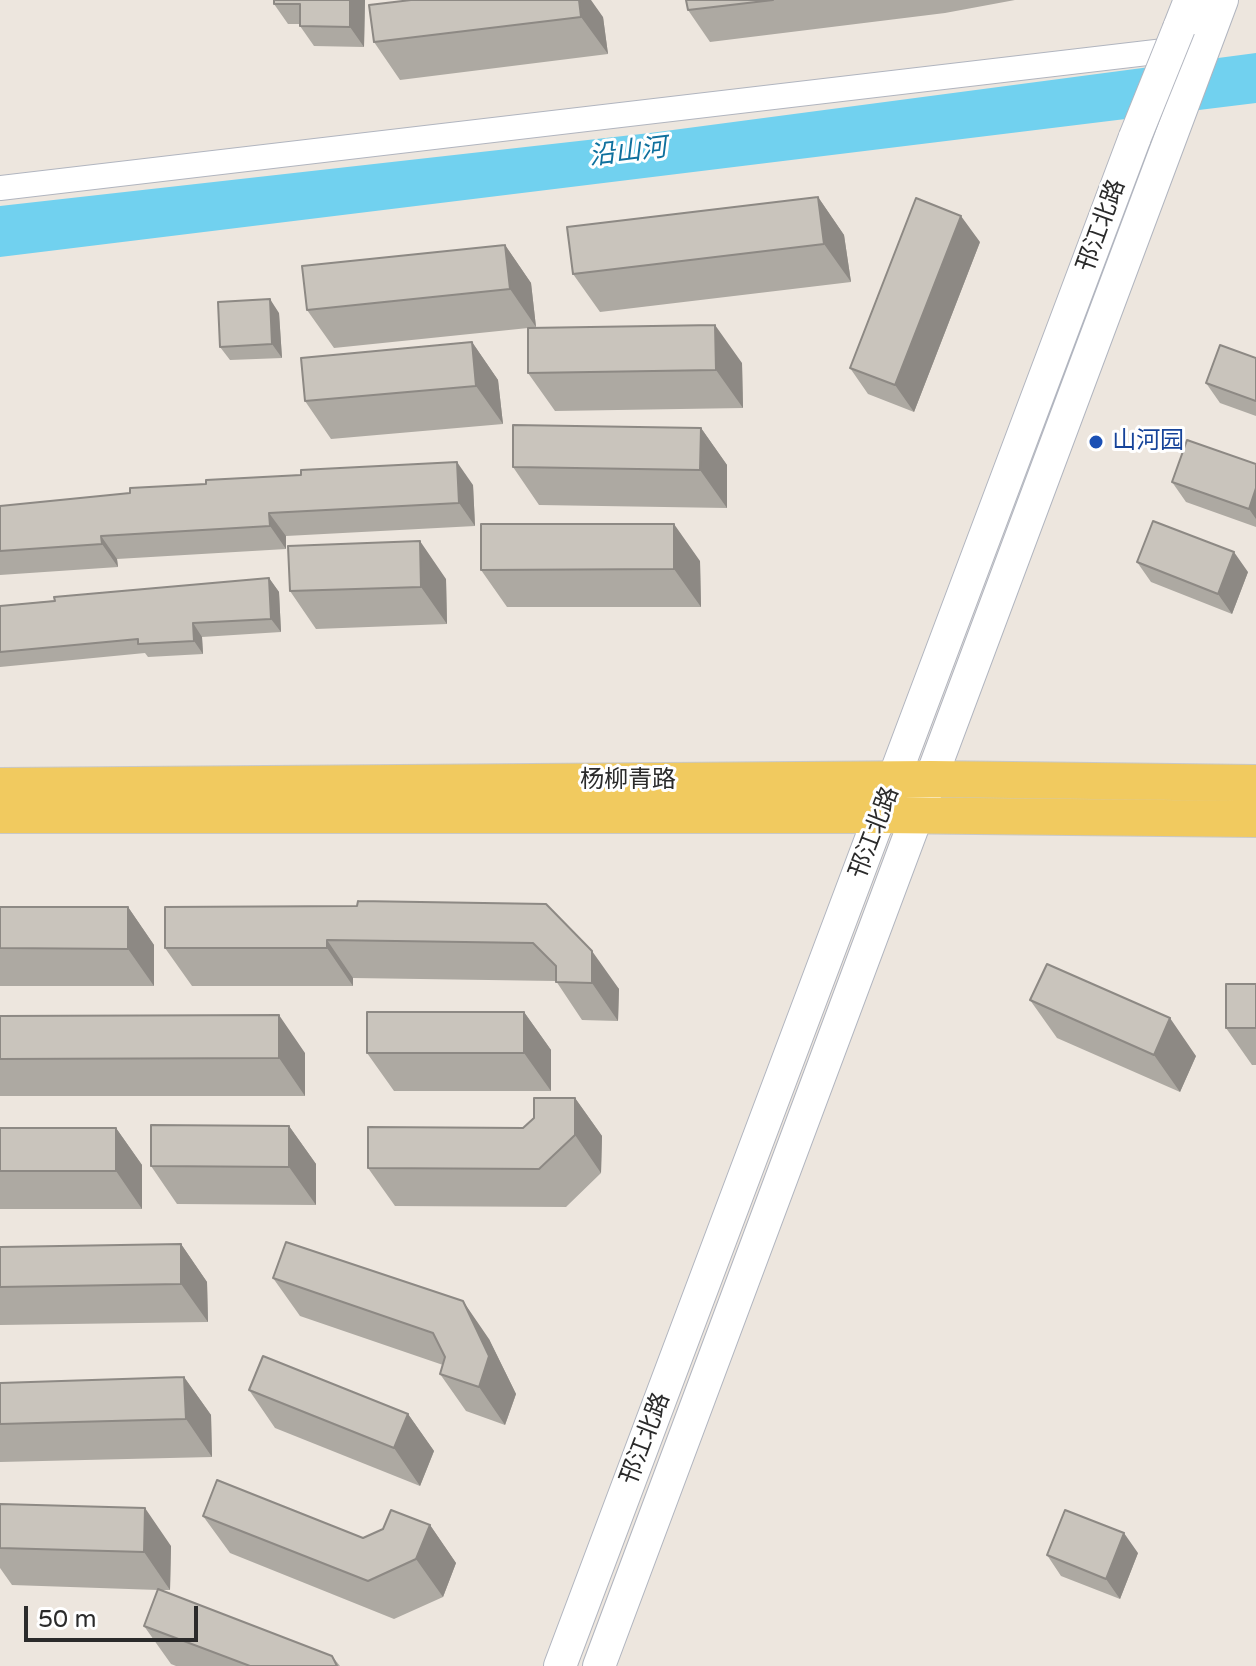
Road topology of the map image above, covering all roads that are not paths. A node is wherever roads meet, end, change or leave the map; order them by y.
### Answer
1 (1201, 20) edge
2 (0, 188) edge
3 (931, 779) junction
4 (896, 780) junction
5 (1256, 783) edge
6 (0, 786) edge
7 (0, 815) edge
8 (882, 815) junction
9 (918, 816) junction
10 (1256, 819) edge
11 (560, 1666) edge
12 (599, 1666) edge

1 - 2 street
1 - 3 main road, 邗江北路
1 - 4 main road, 邗江北路, bridge
3 - 4 main road, 杨柳青路
3 - 5 main road, 杨柳青路
3 - 9 main road, 邗江北路
4 - 6 main road, 杨柳青路
4 - 8 main road, 邗江北路
7 - 8 main road, 杨柳青路
8 - 9 main road, 杨柳青路
8 - 11 main road, 邗江北路
9 - 10 main road, 杨柳青路
9 - 12 main road, 邗江北路

